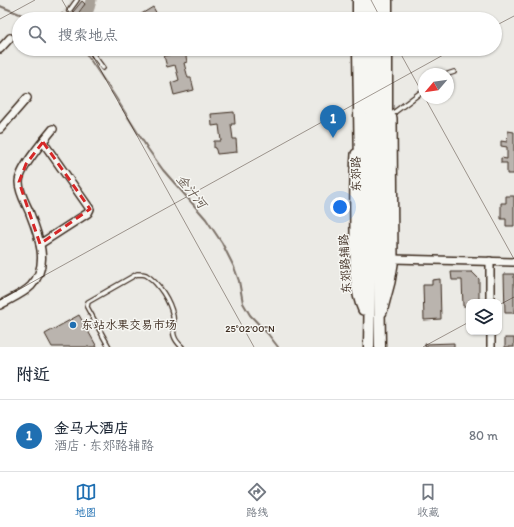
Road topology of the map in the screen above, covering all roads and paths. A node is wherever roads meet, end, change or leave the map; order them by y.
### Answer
1 (78, 0) edge
2 (354, 0) edge
3 (359, 0) edge
4 (366, 0) edge
5 (376, 0) edge
6 (70, 11) dead end
7 (354, 12) edge
8 (359, 12) edge
9 (367, 12) edge
10 (376, 12) edge
11 (10, 38) dead end
12 (0, 49) edge
13 (94, 56) edge
14 (355, 56) edge
15 (359, 56) edge
16 (367, 56) edge
17 (376, 56) edge
18 (386, 56) edge
19 (391, 56) edge
20 (103, 68) dead end
21 (418, 94) edge
22 (27, 98) dead end
23 (392, 114) junction
24 (0, 129) edge
25 (53, 129) dead end
26 (42, 142) junction
27 (40, 244) junction
28 (386, 244) joint
29 (393, 259) junction
30 (490, 261) junction
31 (514, 262) edge
32 (363, 283) joint
33 (490, 299) edge
34 (0, 305) edge
35 (380, 331) junction
36 (369, 332) junction
37 (491, 335) edge
38 (109, 347) edge
39 (182, 347) edge
40 (369, 347) edge
41 (380, 347) edge
42 (491, 347) edge

1 - 6 lane
2 - 7 main road
3 - 8 highway
4 - 9 main road
5 - 10 main road
11 - 12 street
13 - 20 lane
14 - 36 main road, 东郊路辅路
15 - 32 highway
16 - 36 main road, 东郊路
17 - 35 main road, 东郊路
18 - 28 highway
19 - 23 main road
21 - 23 lane
22 - 24 street
23 - 29 main road
25 - 26 street
26 - 27 street
26 - 27 street
27 - 34 street
28 - 35 main road
29 - 30 street
29 - 35 main road
30 - 31 street
30 - 33 street
32 - 36 main road
35 - 41 main road, 东郊路
36 - 40 main road, 东郊路
37 - 42 street
38 - 39 lane

